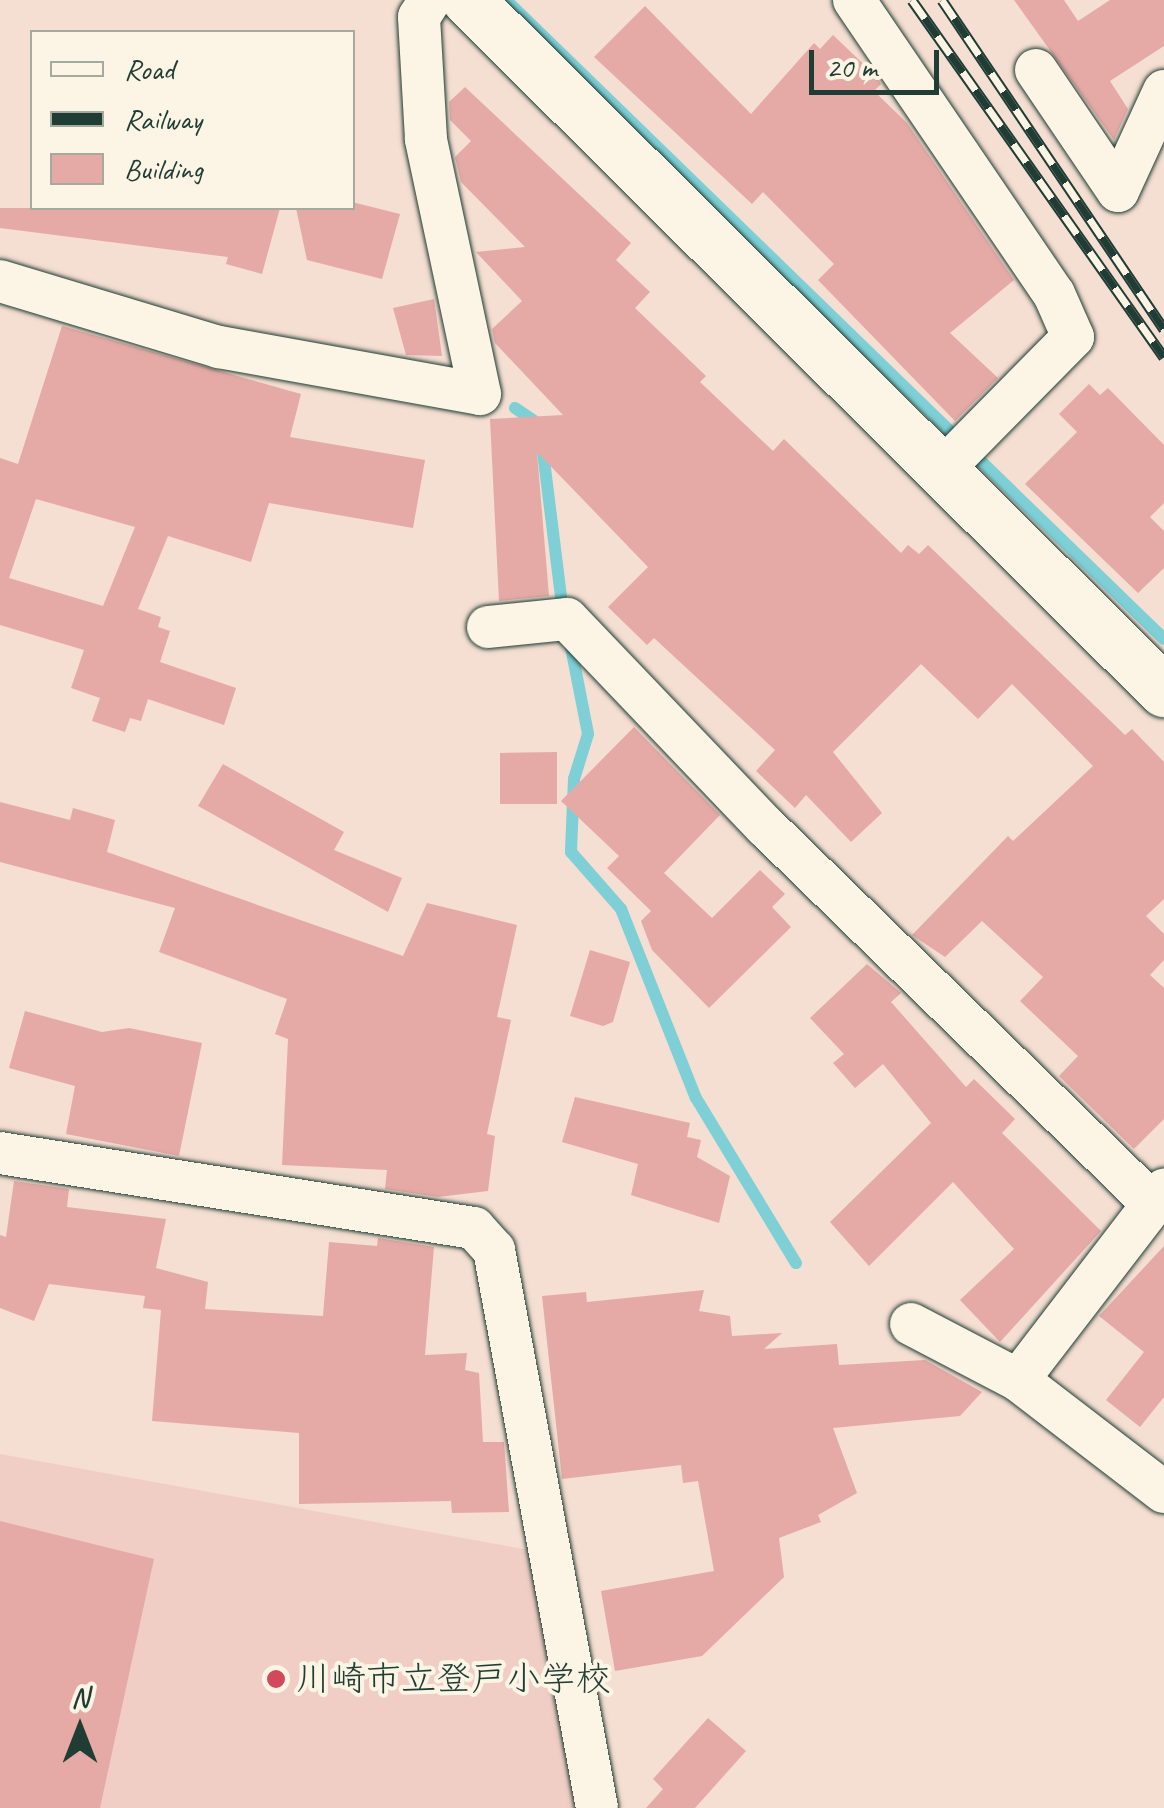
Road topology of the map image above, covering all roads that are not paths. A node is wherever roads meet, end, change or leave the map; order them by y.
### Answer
1 (430, 0) edge
2 (468, 0) edge
3 (854, 0) edge
4 (1036, 70) dead end
5 (1164, 91) edge
6 (0, 281) edge
7 (943, 469) junction
8 (488, 627) dead end
9 (1164, 691) edge
10 (0, 1153) edge
11 (1158, 1197) edge
12 (912, 1324) dead end
13 (1018, 1380) junction
14 (1164, 1492) edge
15 (597, 1808) edge

1 - 6 street
2 - 7 street
3 - 7 street
4 - 5 street
7 - 9 street
8 - 11 street
10 - 15 street
11 - 13 street
12 - 13 street
13 - 14 street

